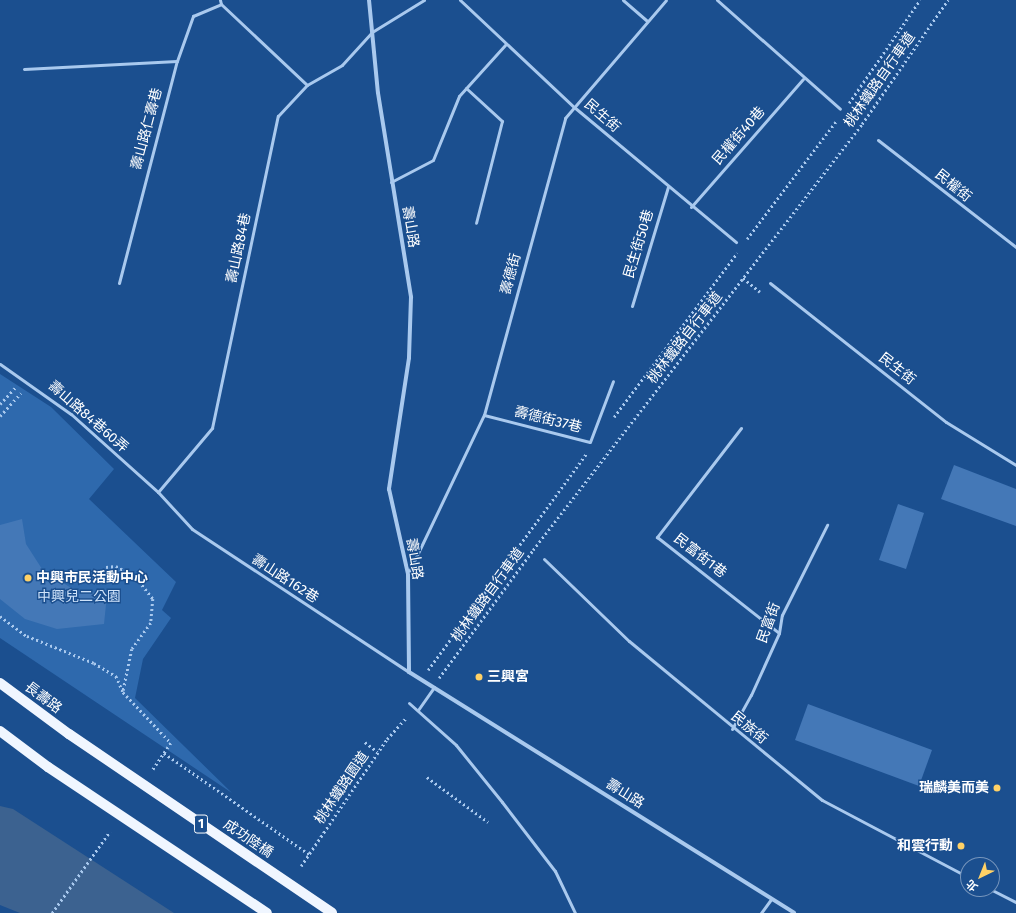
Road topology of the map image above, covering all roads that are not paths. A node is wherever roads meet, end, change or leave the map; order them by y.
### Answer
1 (220, 0) edge
2 (369, 0) edge
3 (424, 0) edge
4 (460, 0) edge
5 (623, 0) edge
6 (666, 0) edge
7 (717, 0) edge
8 (221, 4) junction
9 (647, 21) junction
10 (372, 32) junction
11 (506, 44) junction
12 (177, 61) junction
13 (24, 69) dead end
14 (803, 79) junction
15 (307, 85) junction
16 (466, 88) junction
17 (574, 107) junction
18 (840, 109) dead end
19 (878, 140) dead end
20 (391, 182) junction
21 (668, 187) junction
22 (691, 207) junction
23 (476, 223) dead end
24 (736, 242) dead end
25 (1016, 247) edge
26 (119, 283) dead end
27 (770, 283) dead end
28 (632, 306) dead end
29 (0, 364) edge
30 (613, 381) dead end
31 (484, 415) junction
32 (741, 428) dead end
33 (1016, 465) edge
34 (158, 492) junction
35 (827, 525) dead end
36 (544, 559) dead end
37 (408, 574) junction
38 (779, 633) junction
39 (409, 672) junction
40 (0, 683) edge
41 (434, 687) junction
42 (409, 703) dead end
43 (418, 710) junction
44 (732, 729) junction
45 (0, 731) edge
46 (69, 734) joint
47 (960, 873) edge
48 (1000, 894) edge
49 (771, 899) junction
50 (1016, 902) edge
51 (267, 913) edge
52 (332, 913) edge
53 (575, 913) edge
54 (761, 913) edge
55 (794, 913) edge

1 - 8 lane
2 - 10 street, 壽山路
3 - 10 lane, 壽山路84巷
4 - 11 lane, 民生街
5 - 9 lane
6 - 9 lane, 壽德街
7 - 14 lane
8 - 12 lane, 壽山路仁壽巷
8 - 15 lane
9 - 17 lane, 壽德街
10 - 15 lane, 壽山路84巷
10 - 20 street, 壽山路
11 - 16 lane
11 - 17 lane, 民生街
12 - 13 lane
12 - 26 lane, 壽山路仁壽巷
14 - 18 lane
14 - 22 lane, 民權街40巷
15 - 34 lane, 壽山路84巷
16 - 20 lane
16 - 23 lane
17 - 21 lane, 民生街
17 - 31 lane, 壽德街
19 - 25 lane, 民權街
20 - 37 street, 壽山路
21 - 22 lane, 民生街
21 - 28 lane, 民生街50巷
22 - 24 lane, 民生街
27 - 33 lane, 民生街
29 - 34 lane, 壽山路84巷60弄
30 - 31 lane, 壽德街37巷
31 - 37 lane, 壽德街
32 - 38 lane, 民富街1巷
34 - 39 lane, 壽山路162巷
35 - 38 lane, 民富街
36 - 44 lane, 民族街
37 - 39 street, 壽山路
38 - 44 lane, 民富街
39 - 41 street, 壽山路
40 - 46 main road, 長壽路 / 1
41 - 43 lane
41 - 49 street, 壽山路
42 - 43 lane
43 - 53 lane
44 - 47 lane, 民族街
45 - 51 main road, bridge
46 - 52 main road, 成功陸橋 / 1, bridge
48 - 50 lane
49 - 54 lane
49 - 55 street, 壽山路

